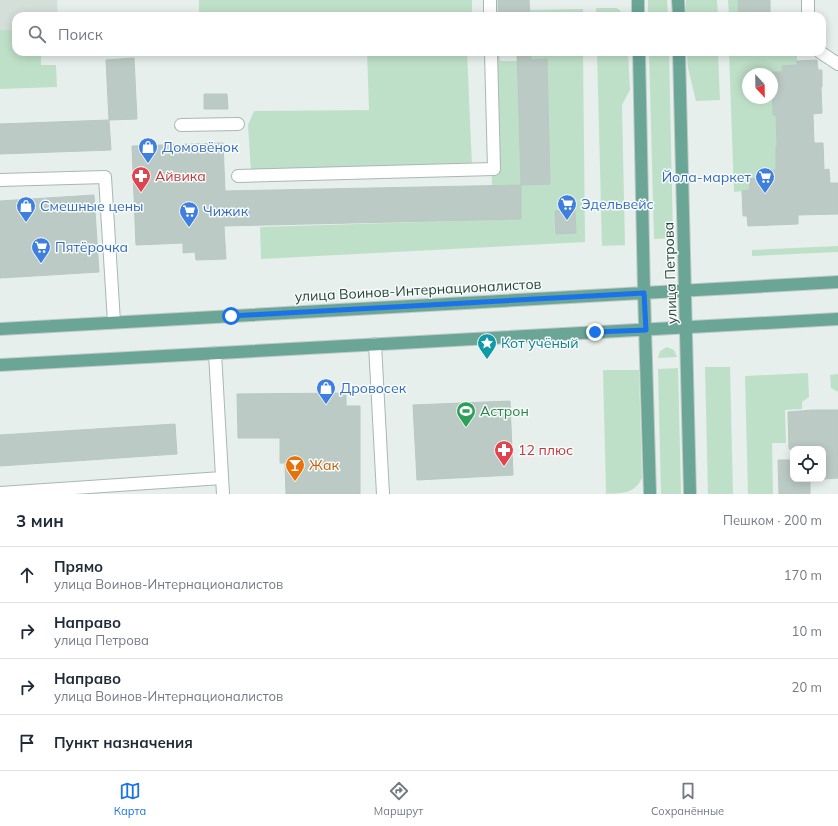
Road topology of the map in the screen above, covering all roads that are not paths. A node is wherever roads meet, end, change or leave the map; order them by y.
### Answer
1 (490, 0) edge
2 (638, 0) edge
3 (678, 0) edge
4 (808, 0) edge
5 (490, 12) edge
6 (638, 12) edge
7 (678, 12) edge
8 (808, 12) edge
9 (491, 56) edge
10 (639, 56) edge
11 (679, 56) edge
12 (826, 56) edge
13 (838, 64) edge
14 (238, 124) dead end
15 (181, 125) dead end
16 (238, 176) dead end
17 (0, 180) edge
18 (838, 282) edge
19 (685, 290) junction
20 (644, 293) junction
21 (838, 318) edge
22 (114, 322) junction
23 (686, 327) junction
24 (0, 328) edge
25 (646, 330) junction
26 (375, 344) junction
27 (215, 353) junction
28 (0, 365) edge
29 (222, 478) junction
30 (0, 493) edge
31 (222, 494) edge
32 (383, 494) edge
33 (650, 494) edge
34 (690, 494) edge

1 - 5 lane
2 - 6 main road
3 - 7 main road
4 - 8 lane
9 - 16 lane
10 - 20 main road, улица Петрова
11 - 19 main road, улица Петрова
12 - 13 lane
14 - 15 lane
17 - 22 lane
18 - 19 main road, улица Воинов-Интернационалистов
19 - 20 main road, улица Воинов-Интернационалистов
19 - 23 main road, улица Петрова
20 - 22 main road, улица Воинов-Интернационалистов
20 - 25 main road, улица Петрова
21 - 23 main road
22 - 24 main road, улица Воинов-Интернационалистов
23 - 25 main road
23 - 34 main road, улица Петрова
25 - 26 main road
25 - 33 main road, улица Петрова
26 - 27 main road
26 - 32 lane
27 - 28 main road
27 - 29 lane
29 - 30 lane
29 - 31 lane

